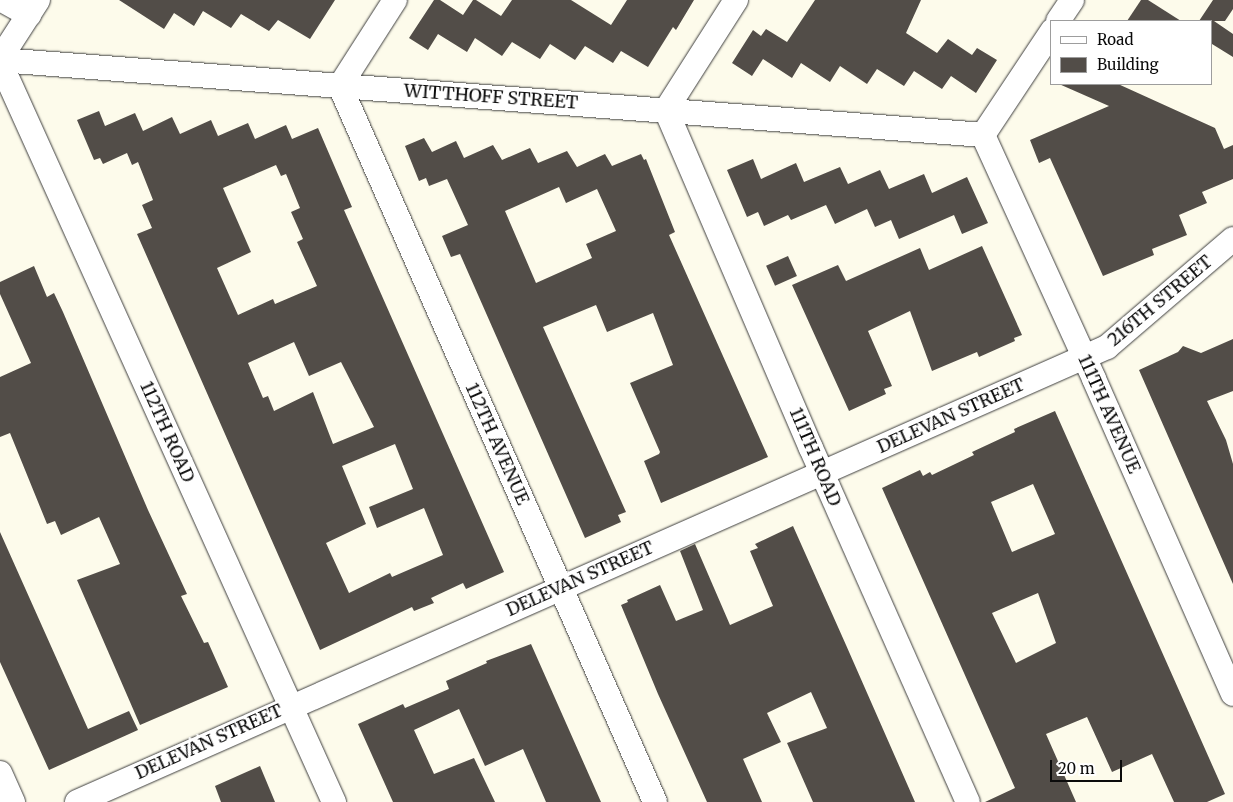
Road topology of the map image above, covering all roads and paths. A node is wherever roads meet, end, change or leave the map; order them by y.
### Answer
1 (2, 0) edge
2 (395, 0) edge
3 (736, 0) edge
4 (1072, 0) edge
5 (33, 8) edge
6 (1059, 20) edge
7 (1050, 34) edge
8 (0, 60) edge
9 (340, 86) junction
10 (666, 110) junction
11 (983, 136) junction
12 (1233, 239) edge
13 (1084, 358) junction
14 (822, 472) junction
15 (560, 588) junction
16 (1233, 694) edge
17 (291, 706) junction
18 (0, 773) edge
19 (13, 802) edge
20 (77, 802) edge
21 (334, 802) edge
22 (654, 802) edge
23 (968, 802) edge

1 - 5 street
2 - 9 street
3 - 10 street
4 - 6 street
5 - 8 street
7 - 11 street
8 - 9 street, WITTHOFF STREET
8 - 17 street, 112TH ROAD
9 - 10 street, WITTHOFF STREET
9 - 15 street, 112TH AVENUE
10 - 11 street, WITTHOFF STREET
10 - 14 street, 111TH ROAD
11 - 13 street, 111TH AVENUE
12 - 13 street, 216TH STREET
13 - 14 street, DELEVAN STREET
13 - 16 street, 111TH AVENUE
14 - 15 street, DELEVAN STREET
14 - 23 street, 111TH ROAD
15 - 17 street, DELEVAN STREET
15 - 22 street, 112TH AVENUE
17 - 20 street, DELEVAN STREET
17 - 21 street, 112TH ROAD
18 - 19 street

